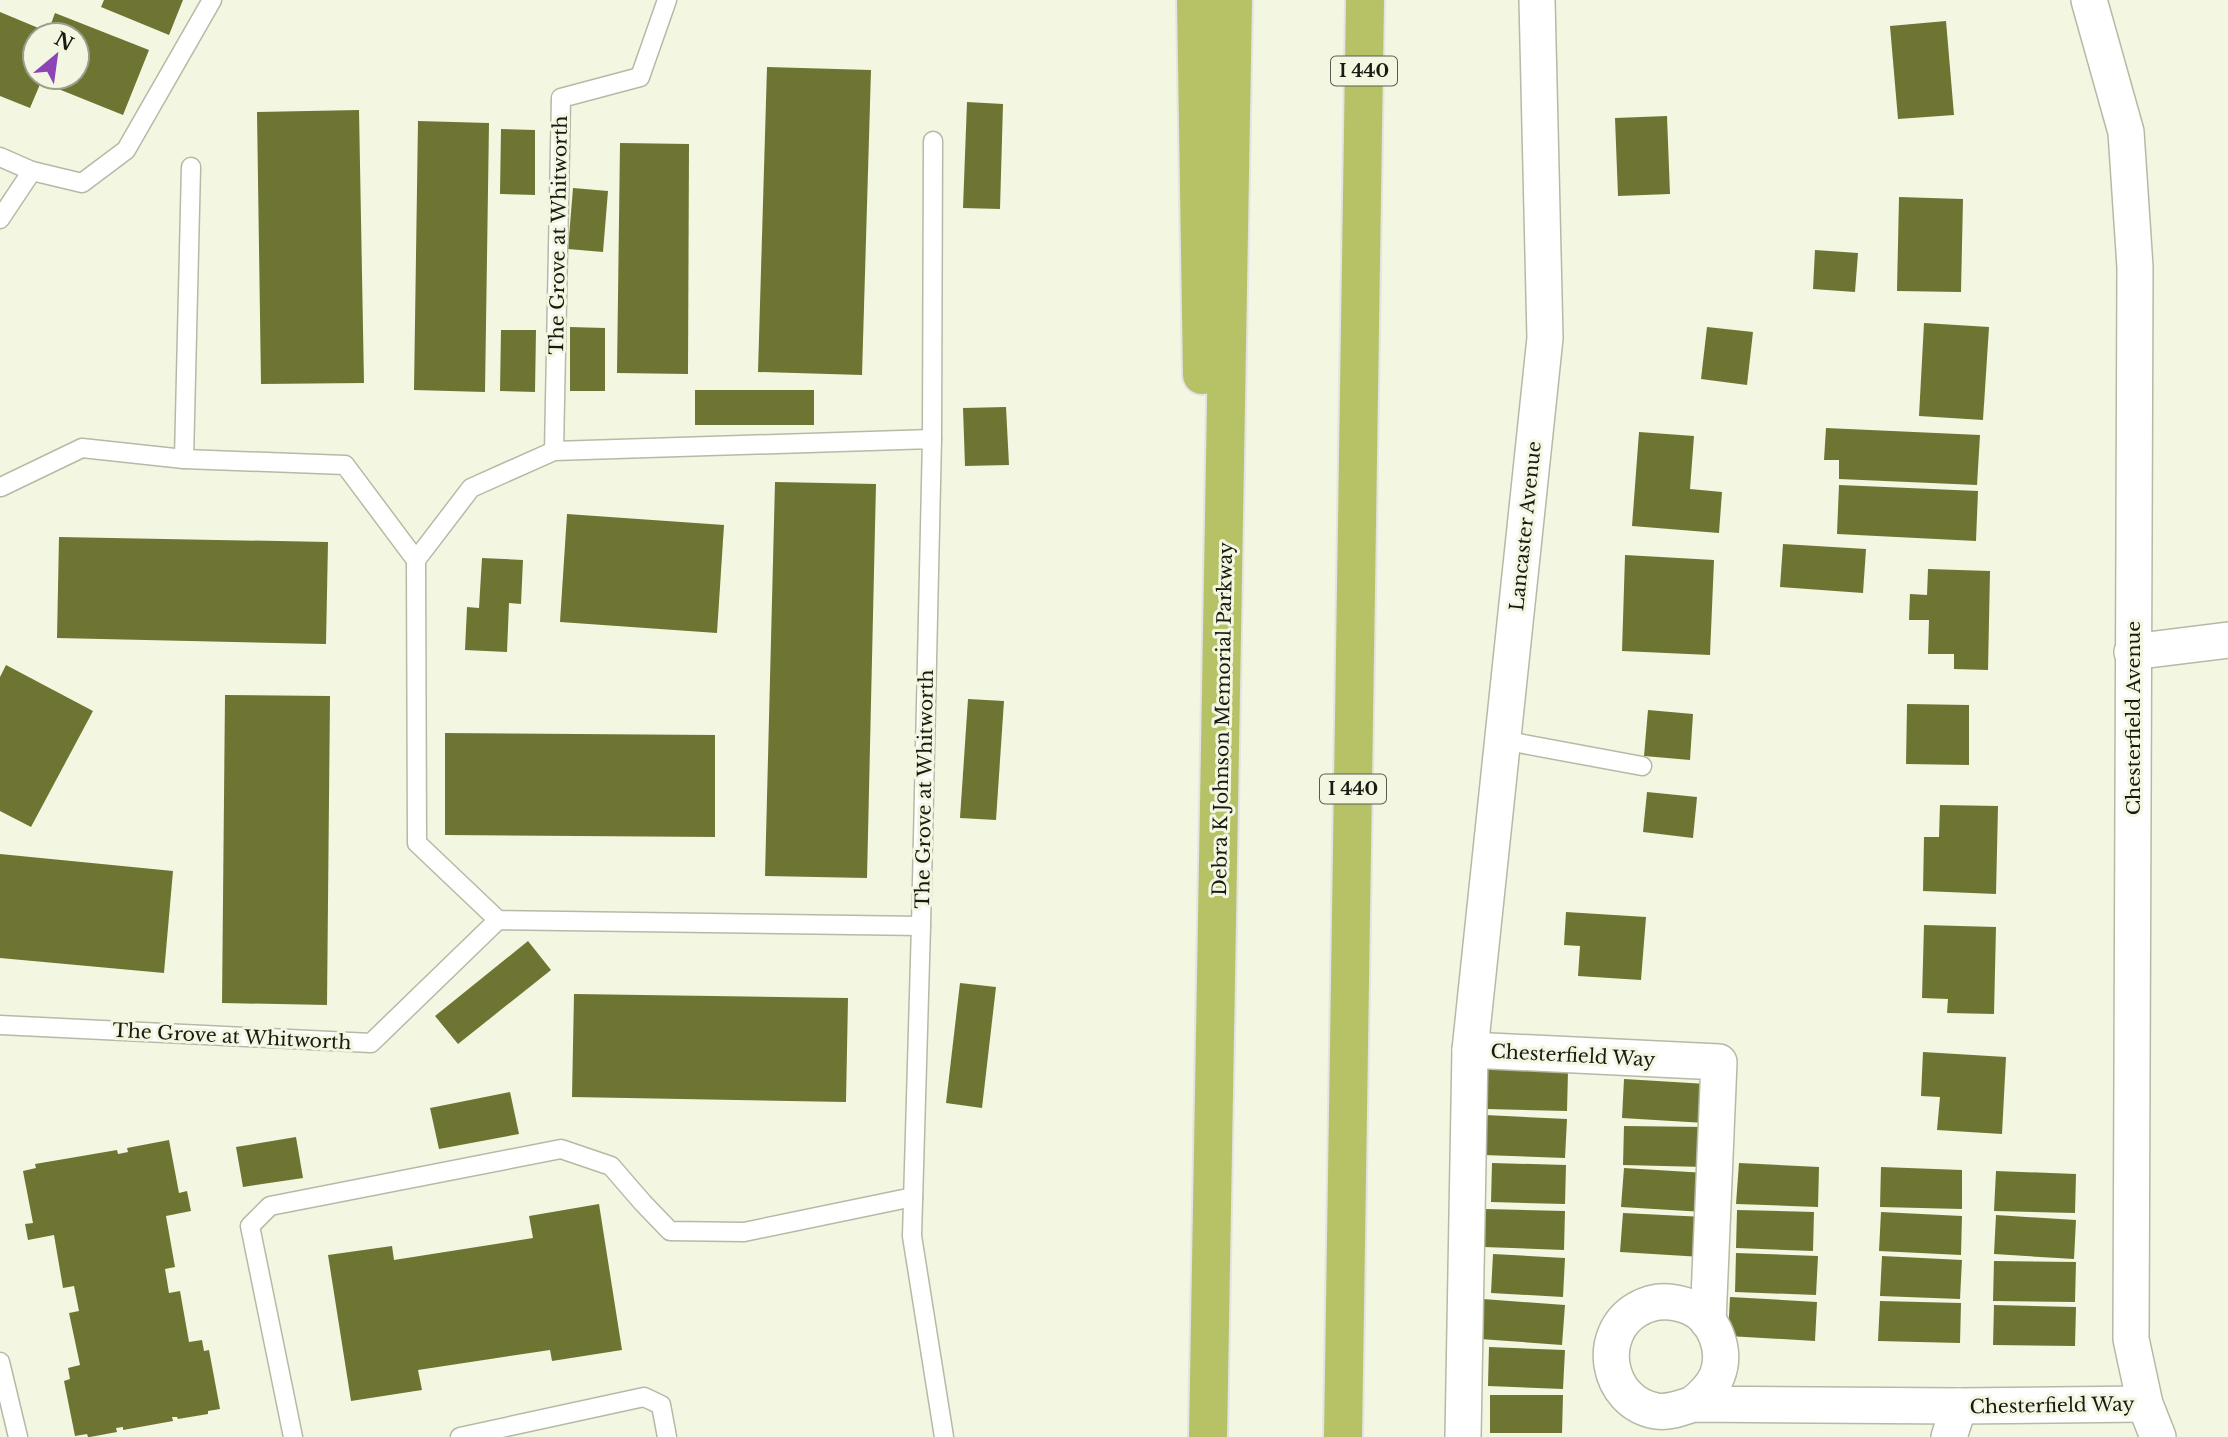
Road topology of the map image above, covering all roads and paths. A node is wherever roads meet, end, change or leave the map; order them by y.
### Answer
1 (212, 0) edge
2 (667, 0) edge
3 (1196, 0) edge
4 (1233, 0) edge
5 (1365, 0) edge
6 (1380, 0) edge
7 (1537, 0) edge
8 (2089, 0) edge
9 (933, 141) dead end
10 (1363, 142) junction
11 (0, 157) edge
12 (191, 167) dead end
13 (32, 171) junction
14 (0, 219) edge
15 (932, 439) junction
16 (554, 451) junction
17 (184, 459) junction
18 (0, 488) edge
19 (416, 560) junction
20 (2228, 640) edge
21 (2133, 652) junction
22 (1503, 740) junction
23 (1642, 766) dead end
24 (498, 920) junction
25 (922, 926) junction
26 (0, 1025) edge
27 (1470, 1050) junction
28 (1214, 1150) junction
29 (913, 1197) junction
30 (1708, 1322) junction
31 (0, 1362) edge
32 (1693, 1404) junction
33 (2145, 1404) junction
34 (1954, 1421) edge
35 (18, 1437) edge
36 (293, 1437) edge
37 (460, 1437) edge
38 (667, 1437) edge
39 (944, 1437) edge
40 (1208, 1437) edge
41 (1343, 1437) edge
42 (1464, 1437) edge
43 (2158, 1437) edge

1 - 13 lane
2 - 16 lane, The Grove at Whitworth
3 - 28 highway
4 - 28 highway, Debra K Johnson Memorial Parkway
5 - 10 highway, I 440
6 - 10 highway
7 - 22 street, Lancaster Avenue
8 - 21 street, Chesterfield Avenue
9 - 15 lane, The Grove at Whitworth
10 - 41 highway, I 440
11 - 13 lane
12 - 17 lane
13 - 14 lane
15 - 16 lane
15 - 25 lane, The Grove at Whitworth
16 - 19 lane
17 - 18 lane
17 - 19 lane
19 - 24 lane
20 - 21 street
21 - 33 street, Chesterfield Avenue
22 - 23 lane
22 - 27 street, Lancaster Avenue
24 - 25 lane, The Grove at Whitworth
24 - 26 lane, The Grove at Whitworth
25 - 29 lane
27 - 30 street, Chesterfield Way
27 - 42 street, Chesterfield Way
28 - 40 highway, Debra K Johnson Memorial Parkway
29 - 36 lane
29 - 39 lane
30 - 32 street
30 - 32 street
31 - 35 lane
32 - 34 street, Chesterfield Way
33 - 34 street, Chesterfield Way
33 - 43 street, Chesterfield Avenue
37 - 38 lane

